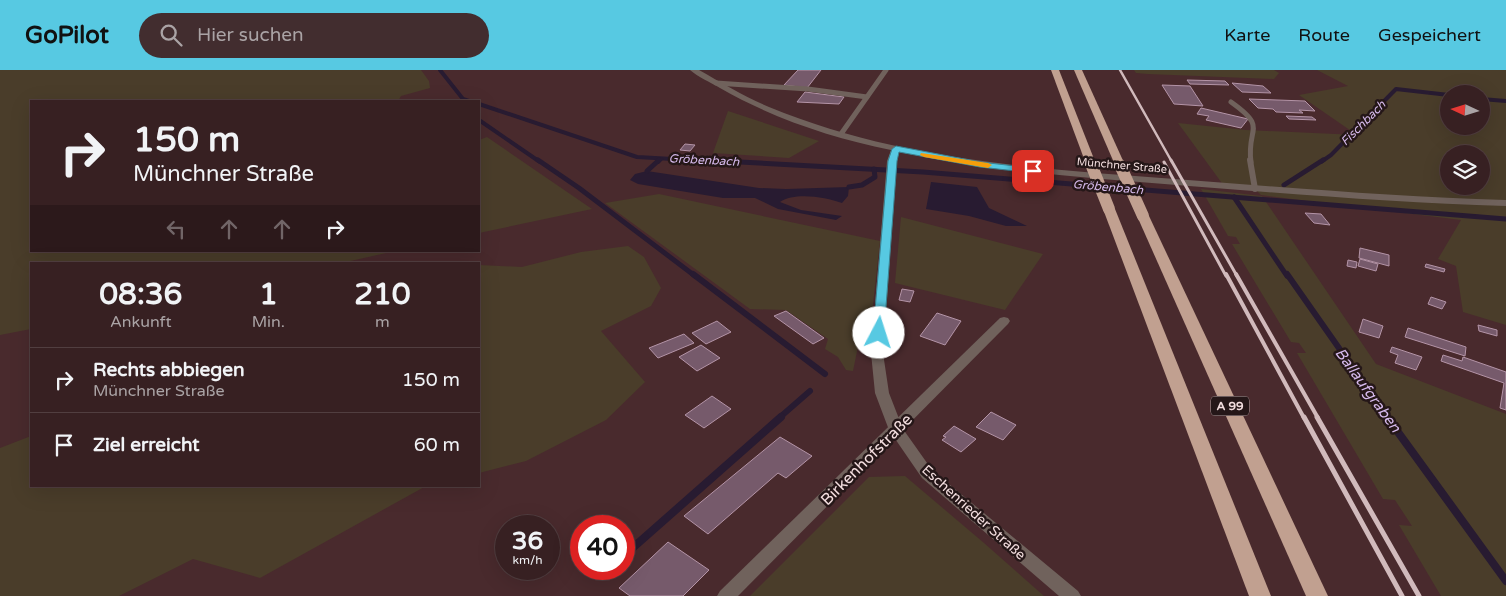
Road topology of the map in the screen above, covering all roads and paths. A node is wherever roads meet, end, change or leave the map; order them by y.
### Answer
1 (694, 70) edge
2 (886, 70) edge
3 (1055, 70) edge
4 (1078, 70) edge
5 (716, 83) junction
6 (867, 97) junction
7 (1231, 102) dead end
8 (841, 134) junction
9 (896, 149) junction
10 (1255, 189) junction
11 (1506, 203) edge
12 (1004, 321) dead end
13 (896, 430) junction
14 (726, 596) edge
15 (1072, 596) edge
16 (1260, 596) edge
17 (1317, 596) edge

1 - 5 street, Münchner Straße
2 - 6 lane
3 - 16 highway, A 99, bridge
4 - 17 highway, A 99, bridge
5 - 6 lane
5 - 8 street, Münchner Straße
6 - 8 lane
7 - 10 lane
8 - 9 street, Münchner Straße
9 - 10 street, Münchner Straße
9 - 13 street, Eschenrieder Straße
10 - 11 street, Münchner Straße
12 - 13 street, Birkenhofstraße
13 - 14 street, Birkenhofstraße
13 - 15 street, Eschenrieder Straße

